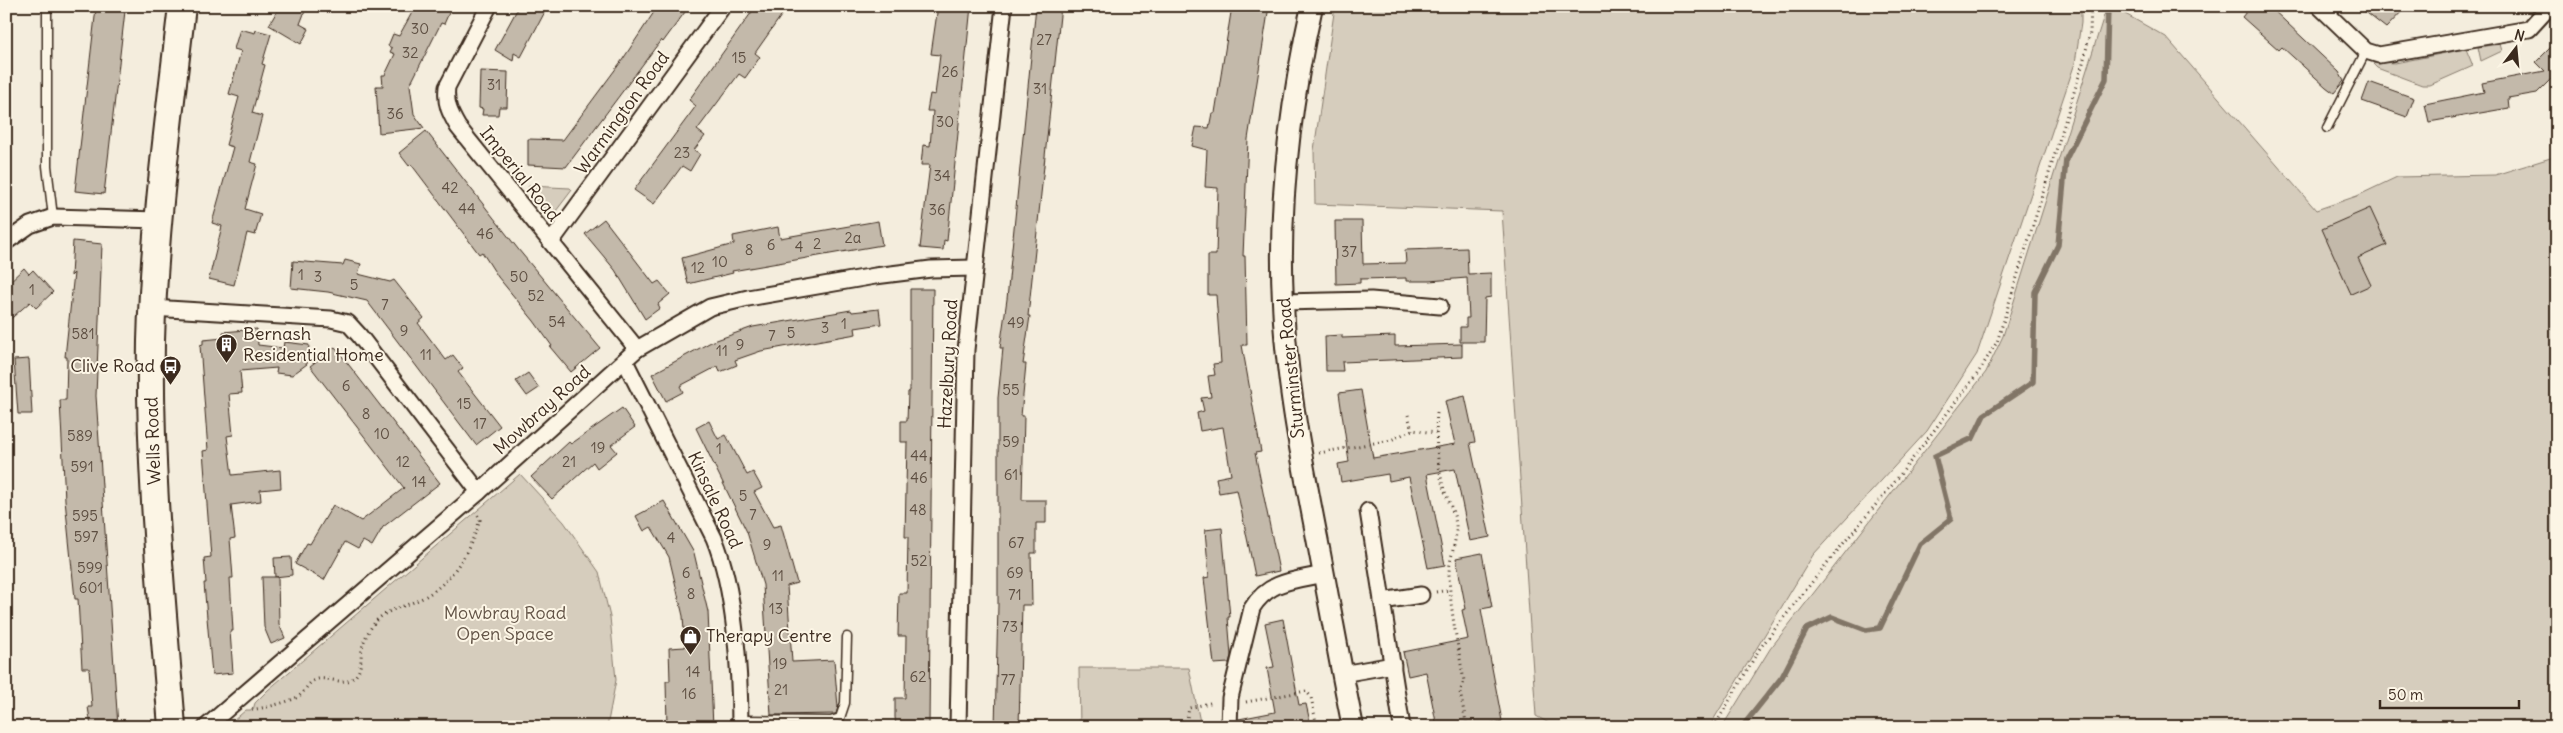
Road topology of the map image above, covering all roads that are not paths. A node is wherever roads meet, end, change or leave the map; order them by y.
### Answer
1 (47, 6) edge
2 (182, 6) edge
3 (489, 6) edge
4 (723, 6) edge
5 (1004, 6) edge
6 (1312, 6) edge
7 (2319, 6) edge
8 (2550, 6) edge
9 (2366, 51) junction
10 (2327, 128) dead end
11 (53, 217) junction
12 (158, 220) junction
13 (6, 242) edge
14 (551, 242) junction
15 (974, 268) junction
16 (1282, 302) junction
17 (1440, 306) dead end
18 (152, 308) junction
19 (637, 349) junction
20 (625, 361) junction
21 (474, 496) junction
22 (1368, 511) dead end
23 (1324, 574) junction
24 (1420, 595) dead end
25 (1382, 601) junction
26 (847, 637) dead end
27 (1393, 665) junction
28 (1342, 674) junction
29 (740, 723) edge
30 (172, 727) edge
31 (206, 727) edge
32 (958, 727) edge
33 (1229, 727) edge
34 (1353, 727) edge
35 (1402, 727) edge

1 - 11 lane
2 - 12 highway, Wells Road
3 - 14 street, Imperial Road
4 - 14 street, Warmington Road
5 - 15 street, Hazelbury Road
6 - 16 street, Sturminster Road
7 - 9 street
8 - 9 street
9 - 10 lane
11 - 12 street
11 - 13 street
12 - 18 highway, Wells Road
14 - 19 street, Imperial Road
15 - 19 street, Mowbray Road
15 - 32 street, Hazelbury Road
16 - 17 street
16 - 23 street, Sturminster Road
18 - 21 street
18 - 30 highway, Wells Road
19 - 20 street, Mowbray Road
20 - 21 street, Mowbray Road
20 - 29 street, Kinsale Road
21 - 31 street, Mowbray Road
22 - 25 street
23 - 28 street, Sturminster Road
23 - 33 street
24 - 25 street
25 - 27 street
26 - 29 lane
27 - 28 street
27 - 35 street
28 - 34 street, Sturminster Road

